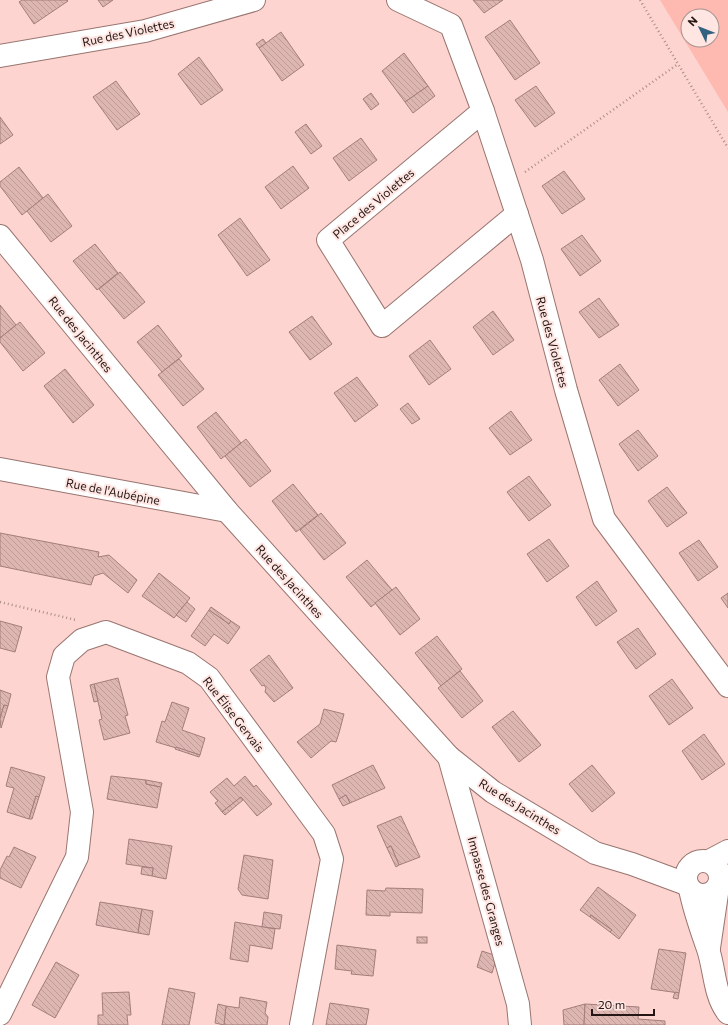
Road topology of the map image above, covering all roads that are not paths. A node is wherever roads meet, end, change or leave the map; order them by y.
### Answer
1 (254, 0) edge
2 (398, 0) edge
3 (0, 56) edge
4 (483, 111) junction
5 (517, 214) junction
6 (0, 236) edge
7 (0, 469) edge
8 (227, 511) junction
9 (728, 686) edge
10 (449, 757) junction
11 (728, 850) edge
12 (706, 875) edge
13 (728, 1013) edge
14 (0, 1014) edge
15 (300, 1025) edge
16 (520, 1025) edge

1 - 3 street, Rue des Violettes
2 - 4 street, Rue des Violettes
4 - 5 street, Rue des Violettes
4 - 5 street, Place des Violettes
5 - 9 street, Rue des Violettes
6 - 8 street, Rue des Jacinthes
7 - 8 street, Rue de l'Aubépine
8 - 10 street, Rue des Jacinthes
10 - 12 street, Rue des Jacinthes
10 - 16 street, Impasse des Granges
11 - 12 street
12 - 13 street
14 - 15 street, Rue Élise Gervais

